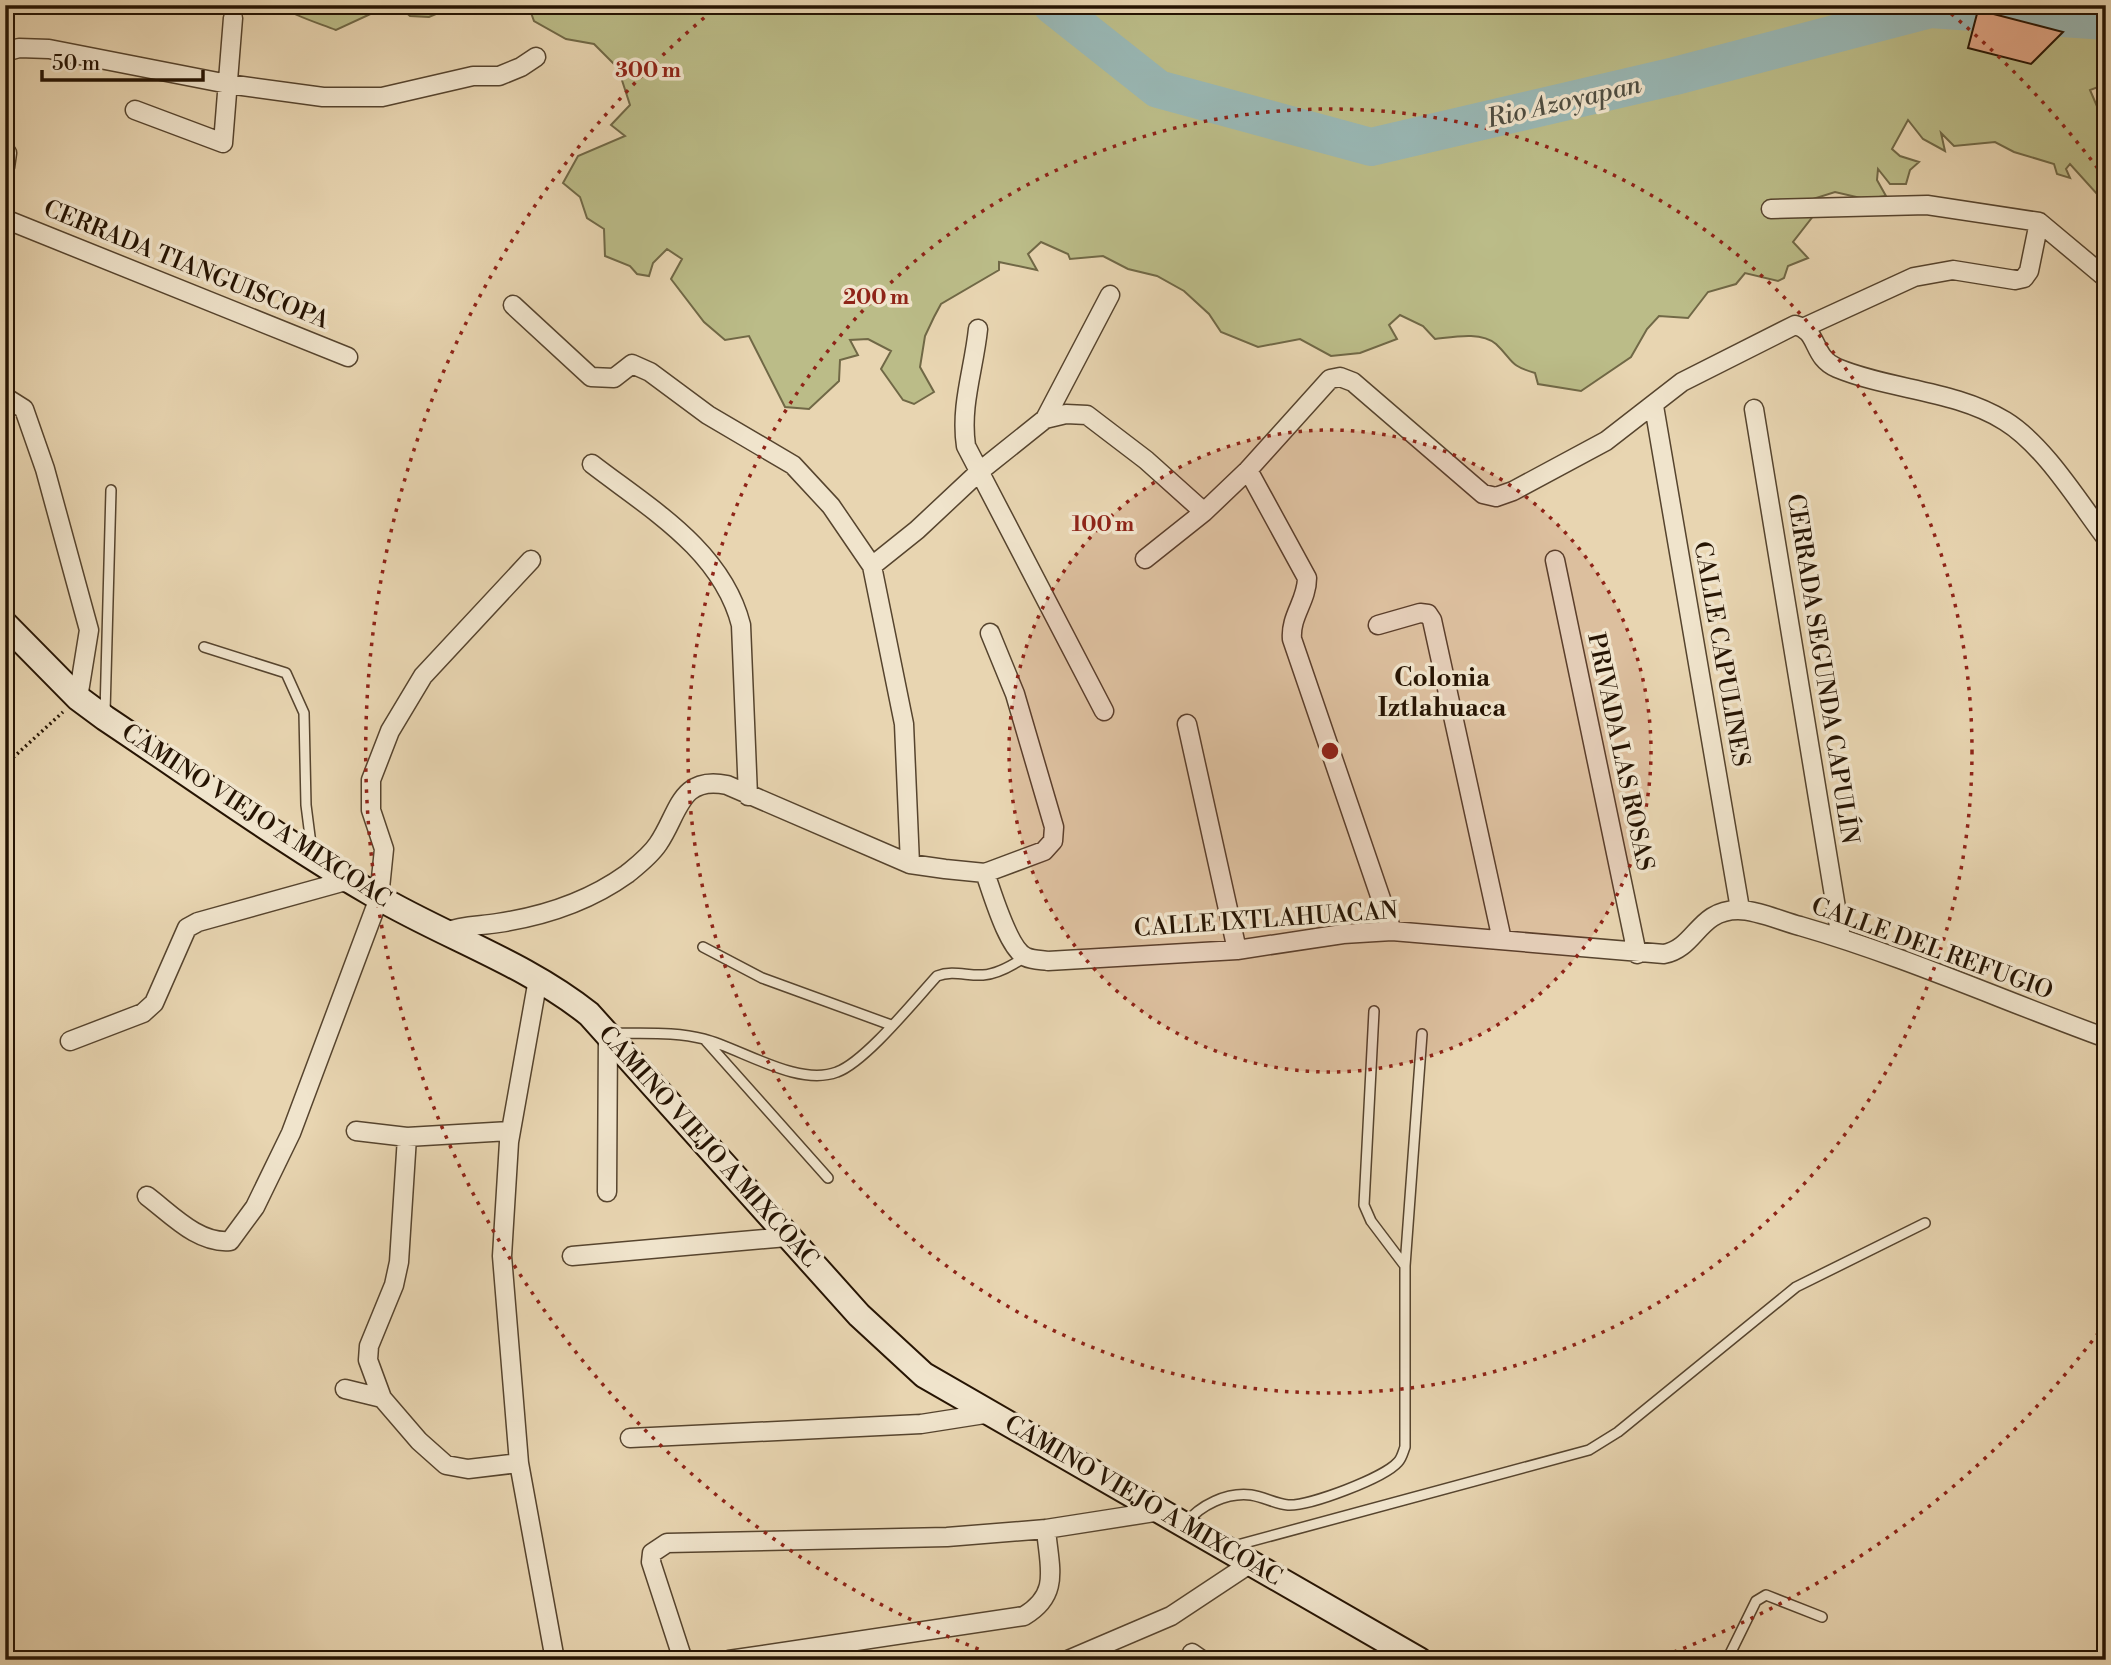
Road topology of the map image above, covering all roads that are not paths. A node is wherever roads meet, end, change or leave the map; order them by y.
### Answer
1 (233, 18) dead end
2 (5, 52) edge
3 (536, 57) dead end
4 (228, 84) junction
5 (135, 110) dead end
6 (1771, 209) dead end
7 (5, 219) edge
8 (2039, 222) junction
9 (2106, 278) edge
10 (1110, 295) dead end
11 (513, 305) dead end
12 (1805, 327) junction
13 (978, 329) dead end
14 (348, 357) dead end
15 (5, 397) edge
16 (1654, 406) junction
17 (1754, 409) dead end
18 (1045, 419) junction
19 (592, 464) dead end
20 (1248, 470) junction
21 (980, 471) junction
22 (111, 490) dead end
23 (1204, 512) junction
24 (2106, 538) edge
25 (1145, 559) dead end
26 (531, 560) dead end
27 (1555, 560) dead end
28 (872, 566) junction
29 (5, 624) edge
30 (1378, 625) dead end
31 (990, 633) dead end
32 (204, 647) dead end
33 (78, 698) junction
34 (1104, 711) dead end
35 (105, 718) junction
36 (1187, 724) dead end
37 (748, 796) junction
38 (312, 857) junction
39 (910, 864) junction
40 (985, 873) junction
41 (354, 883) junction
42 (379, 898) junction
43 (1740, 909) junction
44 (1392, 931) junction
45 (445, 932) junction
46 (1841, 938) junction
47 (1502, 940) junction
48 (703, 947) dead end
49 (1237, 950) junction
50 (1637, 954) junction
51 (1025, 957) junction
52 (538, 979) junction
53 (1374, 1011) dead end
54 (891, 1025) junction
55 (608, 1033) junction
56 (1422, 1034) dead end
57 (2106, 1038) edge
58 (705, 1039) junction
59 (70, 1041) dead end
60 (356, 1131) dead end
61 (510, 1131) junction
62 (407, 1137) junction
63 (828, 1178) dead end
64 (607, 1192) dead end
65 (147, 1196) dead end
66 (1925, 1223) dead end
67 (787, 1237) junction
68 (572, 1256) dead end
69 (1405, 1266) junction
70 (345, 1389) dead end
71 (382, 1398) junction
72 (991, 1413) junction
73 (630, 1438) dead end
74 (519, 1463) junction
75 (1161, 1511) junction
76 (1184, 1525) junction
77 (1046, 1529) junction
78 (1225, 1548) junction
79 (1251, 1563) junction
80 (1822, 1618) dead end
81 (555, 1660) edge
82 (683, 1660) edge
83 (729, 1660) edge
84 (1068, 1660) edge
85 (1419, 1660) edge
86 (1727, 1660) edge

1 - 4 street
2 - 4 street
3 - 4 street
4 - 5 street
6 - 8 street
7 - 14 street, CERRADA TIANGUISCOPA
8 - 9 street
8 - 12 street
10 - 18 street
11 - 28 street
12 - 16 street
12 - 24 street
13 - 21 street
15 - 33 street
16 - 20 street
16 - 43 street, CALLE CAPULINES
17 - 46 street, CERRADA SEGUNDA CAPULÍN
18 - 21 street
18 - 23 street
19 - 37 street
20 - 23 street
20 - 44 street
21 - 28 street
21 - 34 street
22 - 35 lane
23 - 25 street
26 - 42 street
27 - 50 street, PRIVADA LAS ROSAS
28 - 39 street
29 - 33 main road, CAMINO VIEJO A MIXCOAC
30 - 47 street
31 - 40 street
32 - 38 lane
33 - 35 main road, CAMINO VIEJO A MIXCOAC
35 - 38 main road, CAMINO VIEJO A MIXCOAC
36 - 49 street
37 - 39 street
37 - 45 street
38 - 41 main road, CAMINO VIEJO A MIXCOAC
39 - 40 street
40 - 51 street
41 - 42 main road, CAMINO VIEJO A MIXCOAC
41 - 59 street
42 - 45 main road, CAMINO VIEJO A MIXCOAC
42 - 65 street
43 - 46 street, CALLE DEL REFUGIO
43 - 50 street, CALLE IXTLAHUACAN
44 - 47 street, CALLE IXTLAHUACAN
44 - 49 street, CALLE IXTLAHUACAN
45 - 52 main road, CAMINO VIEJO A MIXCOAC
46 - 57 street, CALLE DEL REFUGIO
47 - 50 street, CALLE IXTLAHUACAN
48 - 54 lane
49 - 51 street, CALLE IXTLAHUACAN
51 - 54 lane
52 - 55 main road, CAMINO VIEJO A MIXCOAC
52 - 61 street
53 - 69 lane
54 - 58 lane
55 - 58 lane
55 - 64 street
55 - 67 main road, CAMINO VIEJO A MIXCOAC
56 - 69 lane
58 - 63 lane
60 - 62 street
61 - 62 street
61 - 74 street
62 - 71 street
66 - 78 lane
67 - 68 street
67 - 72 main road, CAMINO VIEJO A MIXCOAC
69 - 76 lane
70 - 71 street
71 - 74 street
72 - 73 street
72 - 75 main road, CAMINO VIEJO A MIXCOAC
74 - 81 street
75 - 76 main road, CAMINO VIEJO A MIXCOAC
75 - 77 street
76 - 78 main road, CAMINO VIEJO A MIXCOAC
77 - 82 street
77 - 83 street
78 - 79 main road, CAMINO VIEJO A MIXCOAC
79 - 84 street
79 - 85 main road, CAMINO VIEJO A MIXCOAC
80 - 86 lane

